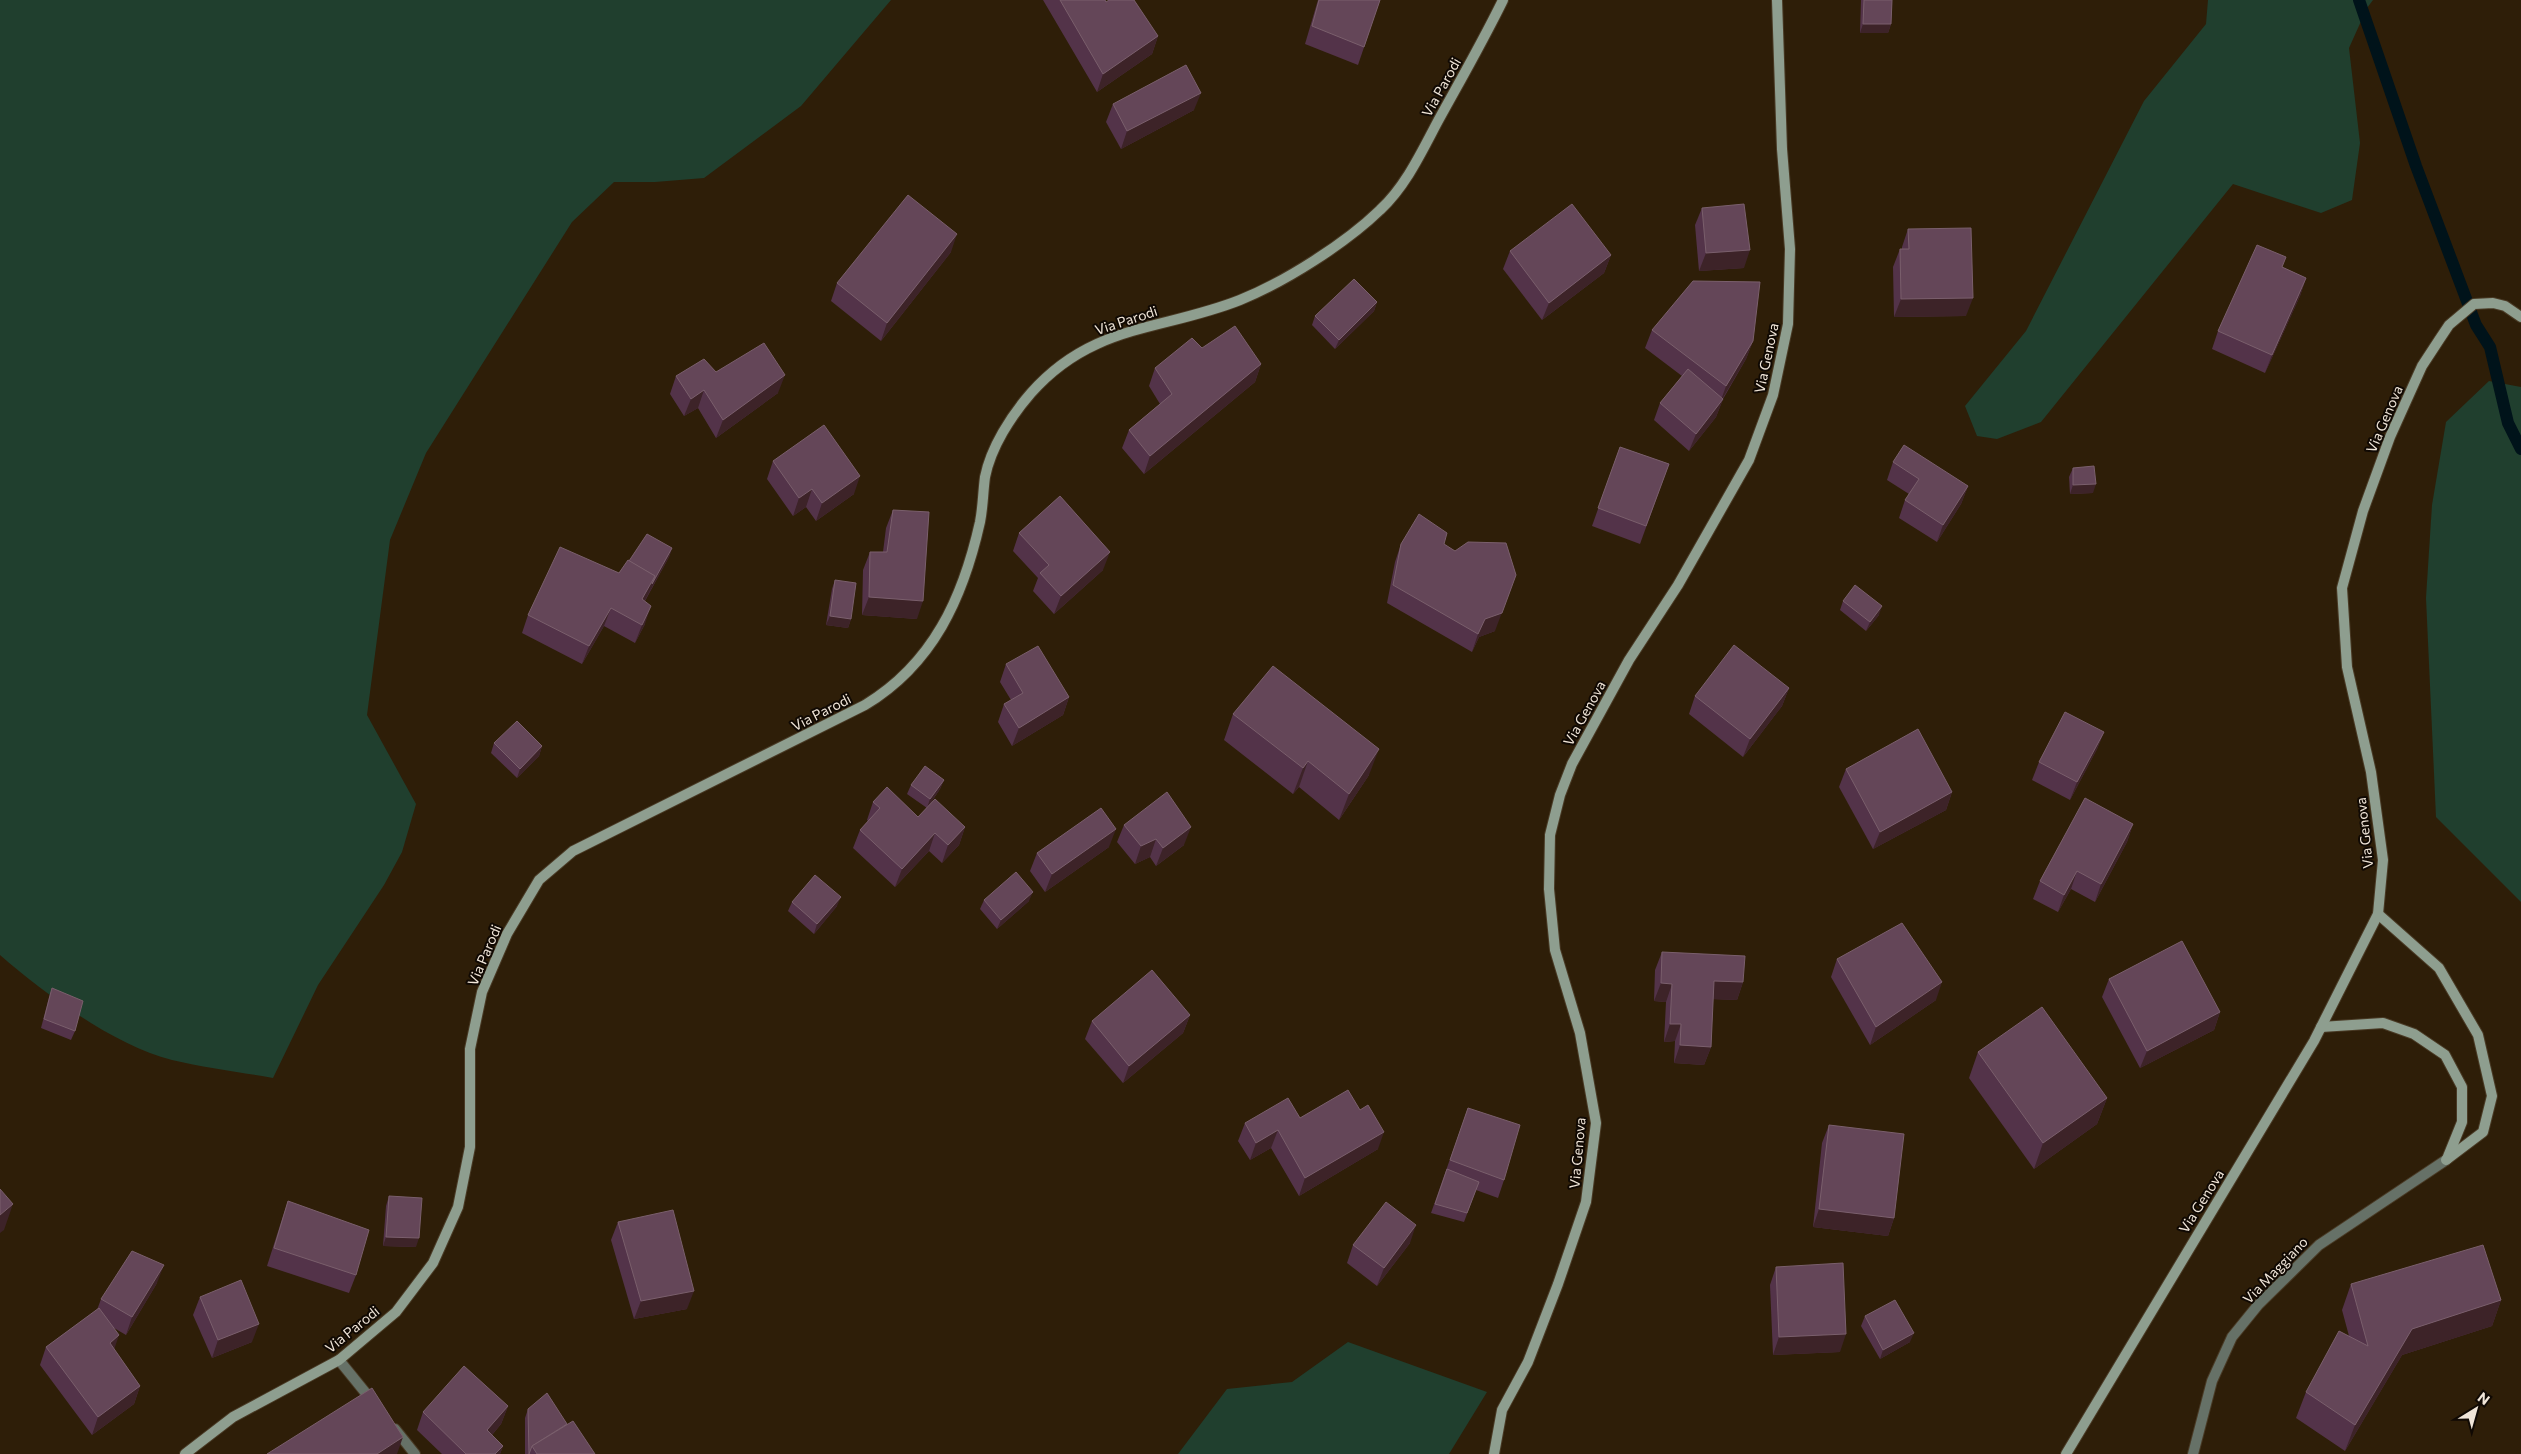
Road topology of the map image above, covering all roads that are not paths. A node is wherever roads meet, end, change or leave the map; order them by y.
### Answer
1 (1502, 0) edge
2 (1778, 0) edge
3 (2521, 317) edge
4 (2378, 914) junction
5 (2321, 1027) junction
6 (2446, 1160) junction
7 (339, 1360) junction
8 (185, 1454) edge
9 (415, 1454) edge
10 (1494, 1454) edge
11 (2066, 1454) edge
12 (2193, 1454) edge

1 - 7 main road, Via Parodi
2 - 10 main road, Via Genova
3 - 4 main road, Via Genova
4 - 5 main road, Via Genova
4 - 6 main road
5 - 6 main road
5 - 11 main road, Via Genova
6 - 12 street, Via Maggiano
7 - 8 main road, Via Parodi
7 - 9 street

